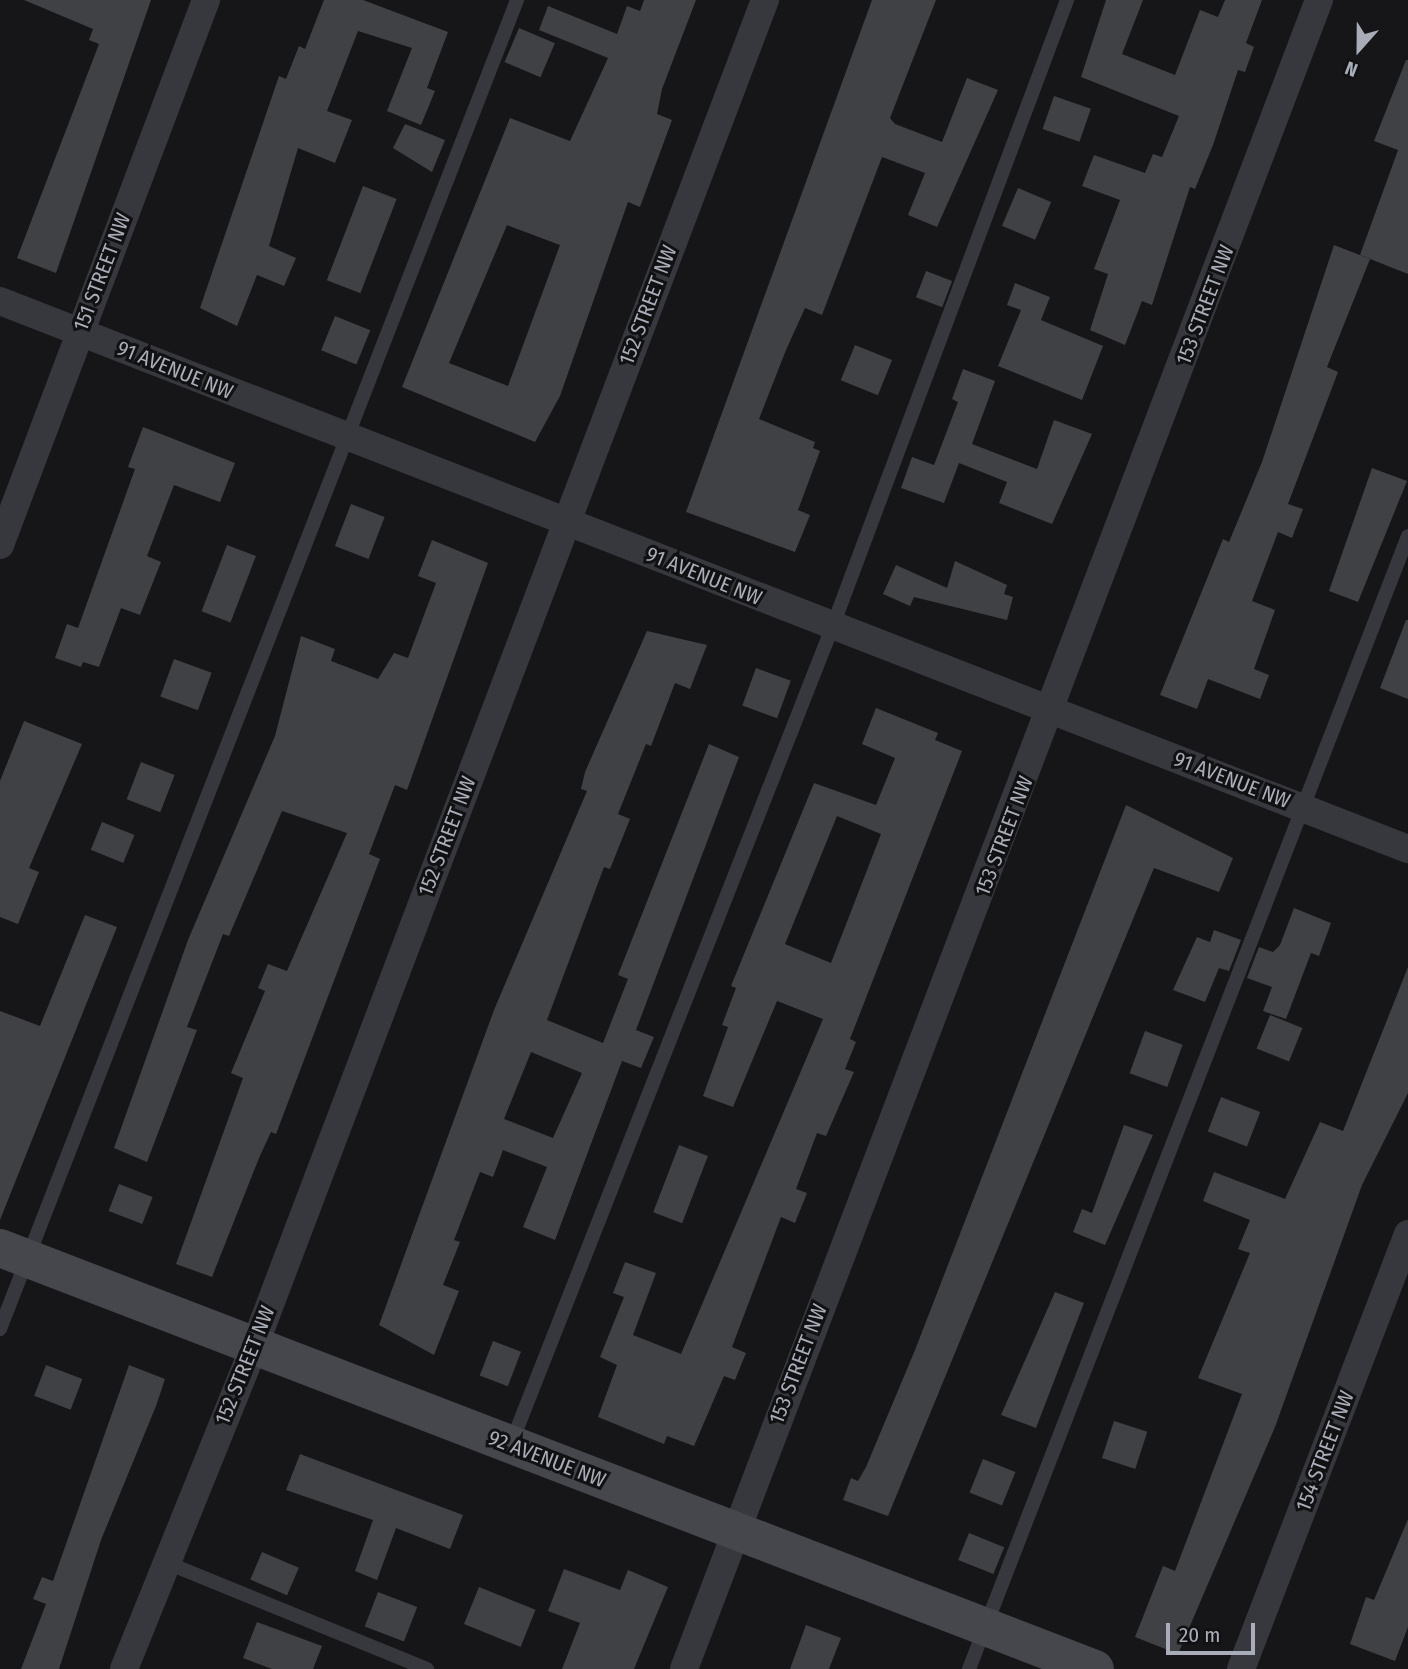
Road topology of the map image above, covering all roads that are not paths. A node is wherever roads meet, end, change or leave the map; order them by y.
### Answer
1 (206, 0) edge
2 (517, 0) edge
3 (765, 0) edge
4 (1067, 0) edge
5 (1320, 0) edge
6 (0, 301) edge
7 (80, 331) junction
8 (348, 440) junction
9 (566, 520) junction
10 (1408, 536) edge
11 (0, 545) edge
12 (832, 628) junction
13 (1052, 712) junction
14 (1302, 807) junction
15 (1408, 849) edge
16 (1408, 1234) edge
17 (13, 1253) edge
18 (0, 1329) edge
19 (255, 1344) junction
20 (511, 1445) junction
21 (734, 1529) junction
22 (165, 1562) junction
23 (985, 1627) junction
24 (124, 1669) edge
25 (427, 1669) edge
26 (684, 1669) edge
27 (969, 1669) edge
28 (1095, 1669) edge
29 (1241, 1669) edge

1 - 7 street, 151 STREET NW
2 - 8 lane
3 - 9 street, 152 STREET NW
4 - 12 lane
5 - 13 street, 153 STREET NW
6 - 7 street, 91 AVENUE NW
7 - 8 street, 91 AVENUE NW
7 - 11 street, 151 STREET NW
8 - 9 street, 91 AVENUE NW
8 - 17 lane
9 - 12 street, 91 AVENUE NW
9 - 19 street, 152 STREET NW
10 - 14 lane
12 - 13 street, 91 AVENUE NW
12 - 20 lane
13 - 14 street, 91 AVENUE NW
13 - 21 street, 153 STREET NW
14 - 15 street, 91 AVENUE NW
14 - 23 lane
16 - 29 street, 154 STREET NW
17 - 18 lane
17 - 19 street, 92 AVENUE NW
19 - 20 street, 92 AVENUE NW
19 - 22 street, 152 STREET NW
20 - 21 street, 92 AVENUE NW
21 - 23 street, 92 AVENUE NW
21 - 26 street, 153 STREET NW
22 - 24 street, 152 STREET NW
22 - 25 lane
23 - 27 lane
23 - 28 street, 92 AVENUE NW

